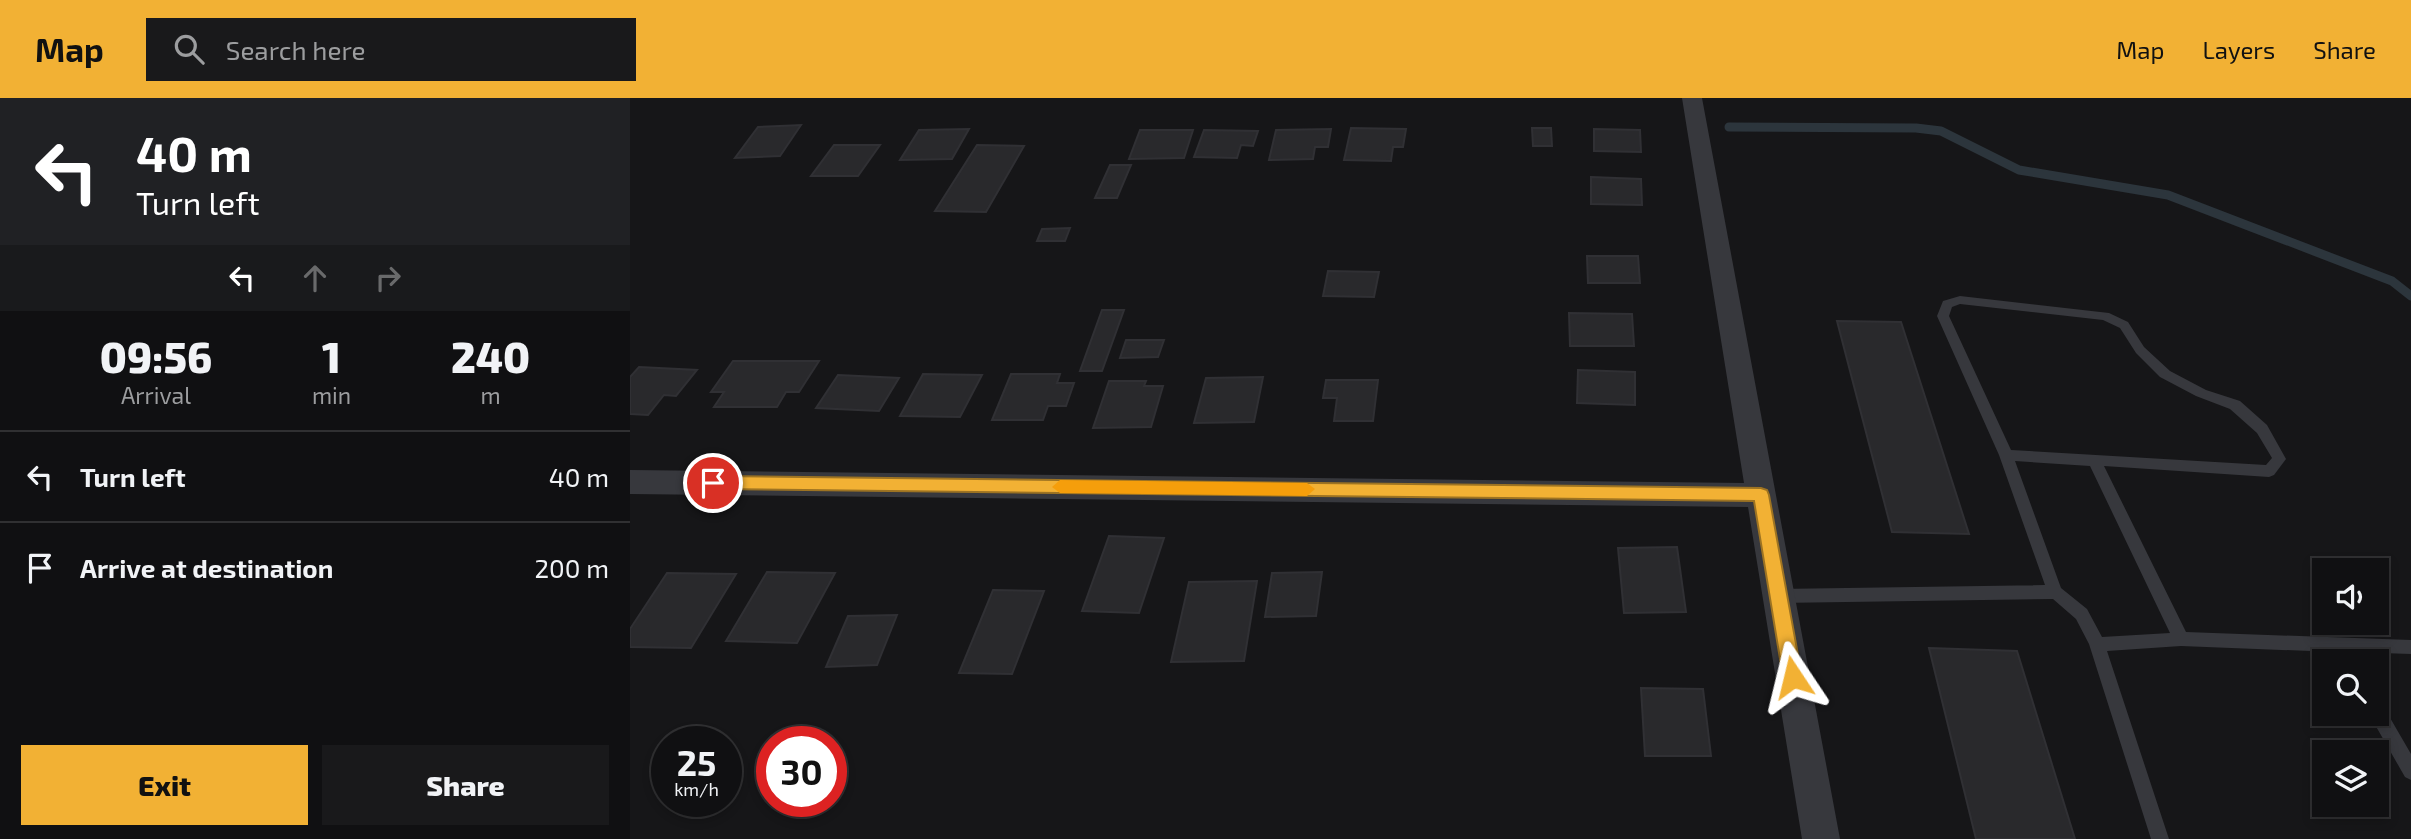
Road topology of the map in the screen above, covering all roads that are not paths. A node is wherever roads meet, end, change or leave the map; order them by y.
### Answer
1 (1692, 98) edge
2 (2006, 455) junction
3 (2095, 462) junction
4 (630, 482) edge
5 (1761, 495) junction
6 (2055, 592) junction
7 (1778, 596) junction
8 (2182, 639) junction
9 (2339, 643) junction
10 (2097, 644) junction
11 (2411, 647) edge
12 (2342, 649) edge
13 (2385, 726) edge
14 (2411, 771) edge
15 (1821, 839) edge
16 (2160, 839) edge

1 - 5 street
2 - 3 lane
2 - 3 lane
2 - 6 lane
3 - 8 lane
4 - 5 street
5 - 7 street
6 - 7 lane
6 - 10 lane
7 - 15 street
8 - 9 lane
8 - 10 lane
9 - 11 lane
9 - 12 lane
10 - 16 lane
13 - 14 lane

